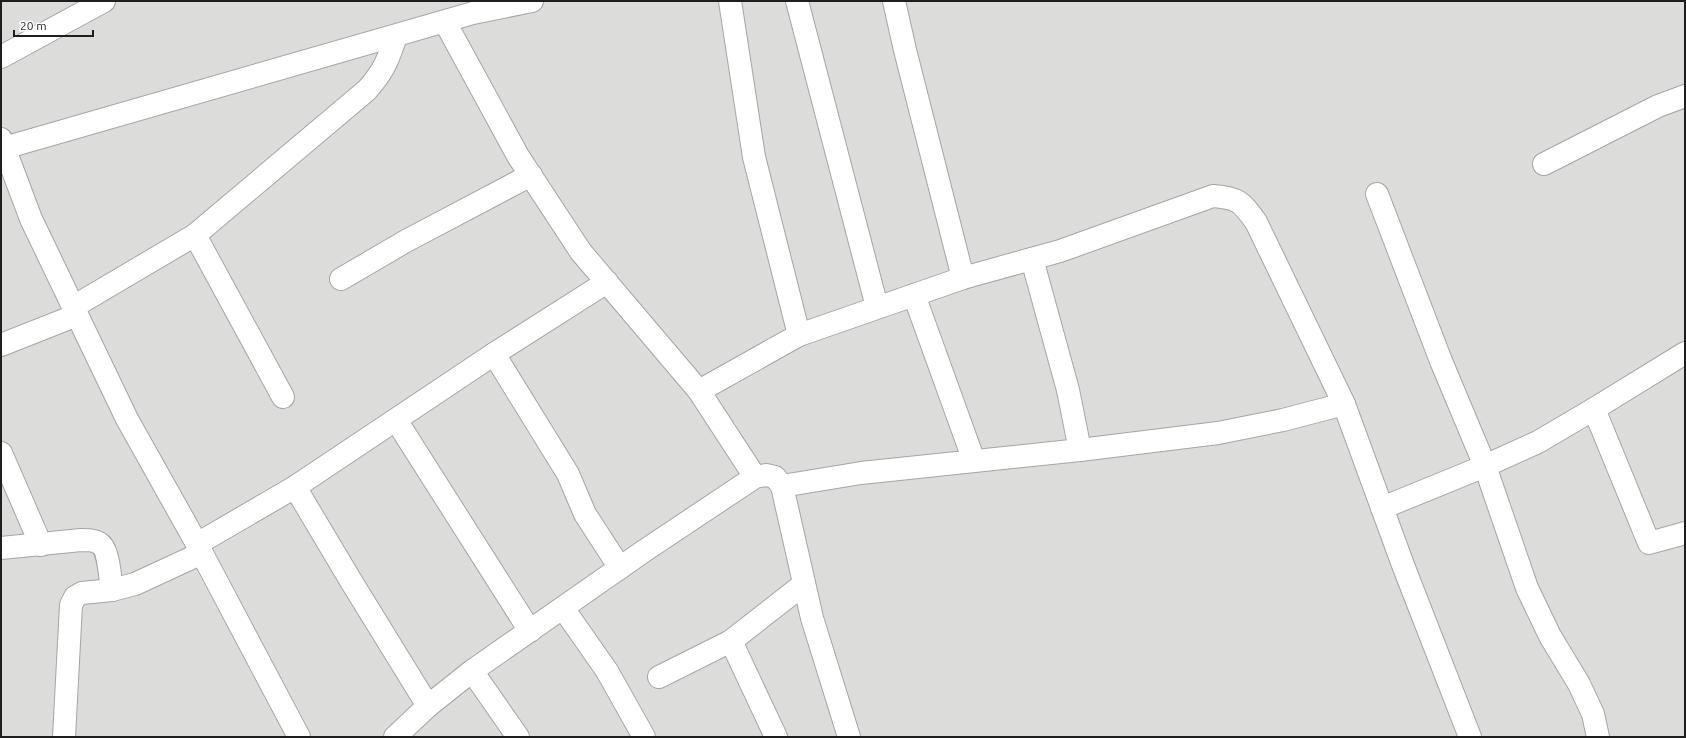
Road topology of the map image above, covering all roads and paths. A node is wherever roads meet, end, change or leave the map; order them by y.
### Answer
1 (104, 1) edge
2 (532, 1) edge
3 (730, 1) edge
4 (797, 1) edge
5 (894, 1) edge
6 (445, 22) junction
7 (396, 36) junction
8 (1, 57) edge
9 (1685, 96) edge
10 (2, 143) edge
11 (1544, 164) dead end
12 (531, 175) junction
13 (1377, 194) dead end
14 (195, 235) junction
15 (1032, 259) junction
16 (963, 278) junction
17 (341, 279) dead end
18 (607, 282) junction
19 (914, 295) junction
20 (877, 308) junction
21 (75, 311) junction
22 (799, 335) junction
23 (1, 345) edge
24 (1685, 353) edge
25 (494, 354) junction
26 (699, 391) junction
27 (283, 397) dead end
28 (1344, 404) junction
29 (1594, 409) junction
30 (396, 420) junction
31 (1080, 450) junction
32 (1, 453) edge
33 (974, 461) junction
34 (1485, 466) junction
35 (755, 477) junction
36 (782, 486) junction
37 (295, 487) junction
38 (1382, 508) junction
39 (1685, 533) edge
40 (41, 545) junction
41 (1, 548) edge
42 (200, 549) junction
43 (620, 568) junction
44 (804, 584) junction
45 (112, 590) junction
46 (563, 608) junction
47 (530, 631) junction
48 (731, 641) junction
49 (472, 671) junction
50 (659, 677) dead end
51 (428, 706) junction
52 (64, 737) edge
53 (299, 737) edge
54 (395, 737) edge
55 (518, 737) edge
56 (644, 737) edge
57 (776, 737) edge
58 (849, 737) edge
59 (1470, 737) edge
60 (1598, 737) edge

1 - 8 street
2 - 6 street
3 - 22 street
4 - 20 street
5 - 16 street
6 - 7 street
6 - 12 street
7 - 10 street
7 - 14 street
9 - 11 street
10 - 21 street
12 - 17 street
12 - 18 street
13 - 34 street
14 - 21 street
14 - 27 street
15 - 16 street
15 - 28 street
15 - 31 street
16 - 19 street
18 - 25 street
18 - 26 street
19 - 20 street
19 - 33 street
20 - 22 street
21 - 23 street
21 - 42 street
22 - 26 street
24 - 29 street
25 - 30 street
25 - 43 street
26 - 35 street
28 - 31 street
28 - 38 street
29 - 34 street
29 - 39 street
30 - 37 street
30 - 47 street
31 - 33 street
32 - 40 street
33 - 36 street
34 - 38 street
34 - 60 street
35 - 36 street
35 - 43 street
36 - 44 street
37 - 42 street
37 - 51 street
38 - 59 street
40 - 41 street
40 - 45 street
42 - 45 street
42 - 53 street
43 - 46 street
44 - 48 street
44 - 58 street
45 - 52 street
46 - 47 street
46 - 56 street
47 - 49 street
48 - 50 street
48 - 57 street
49 - 51 street
49 - 55 street
51 - 54 street

